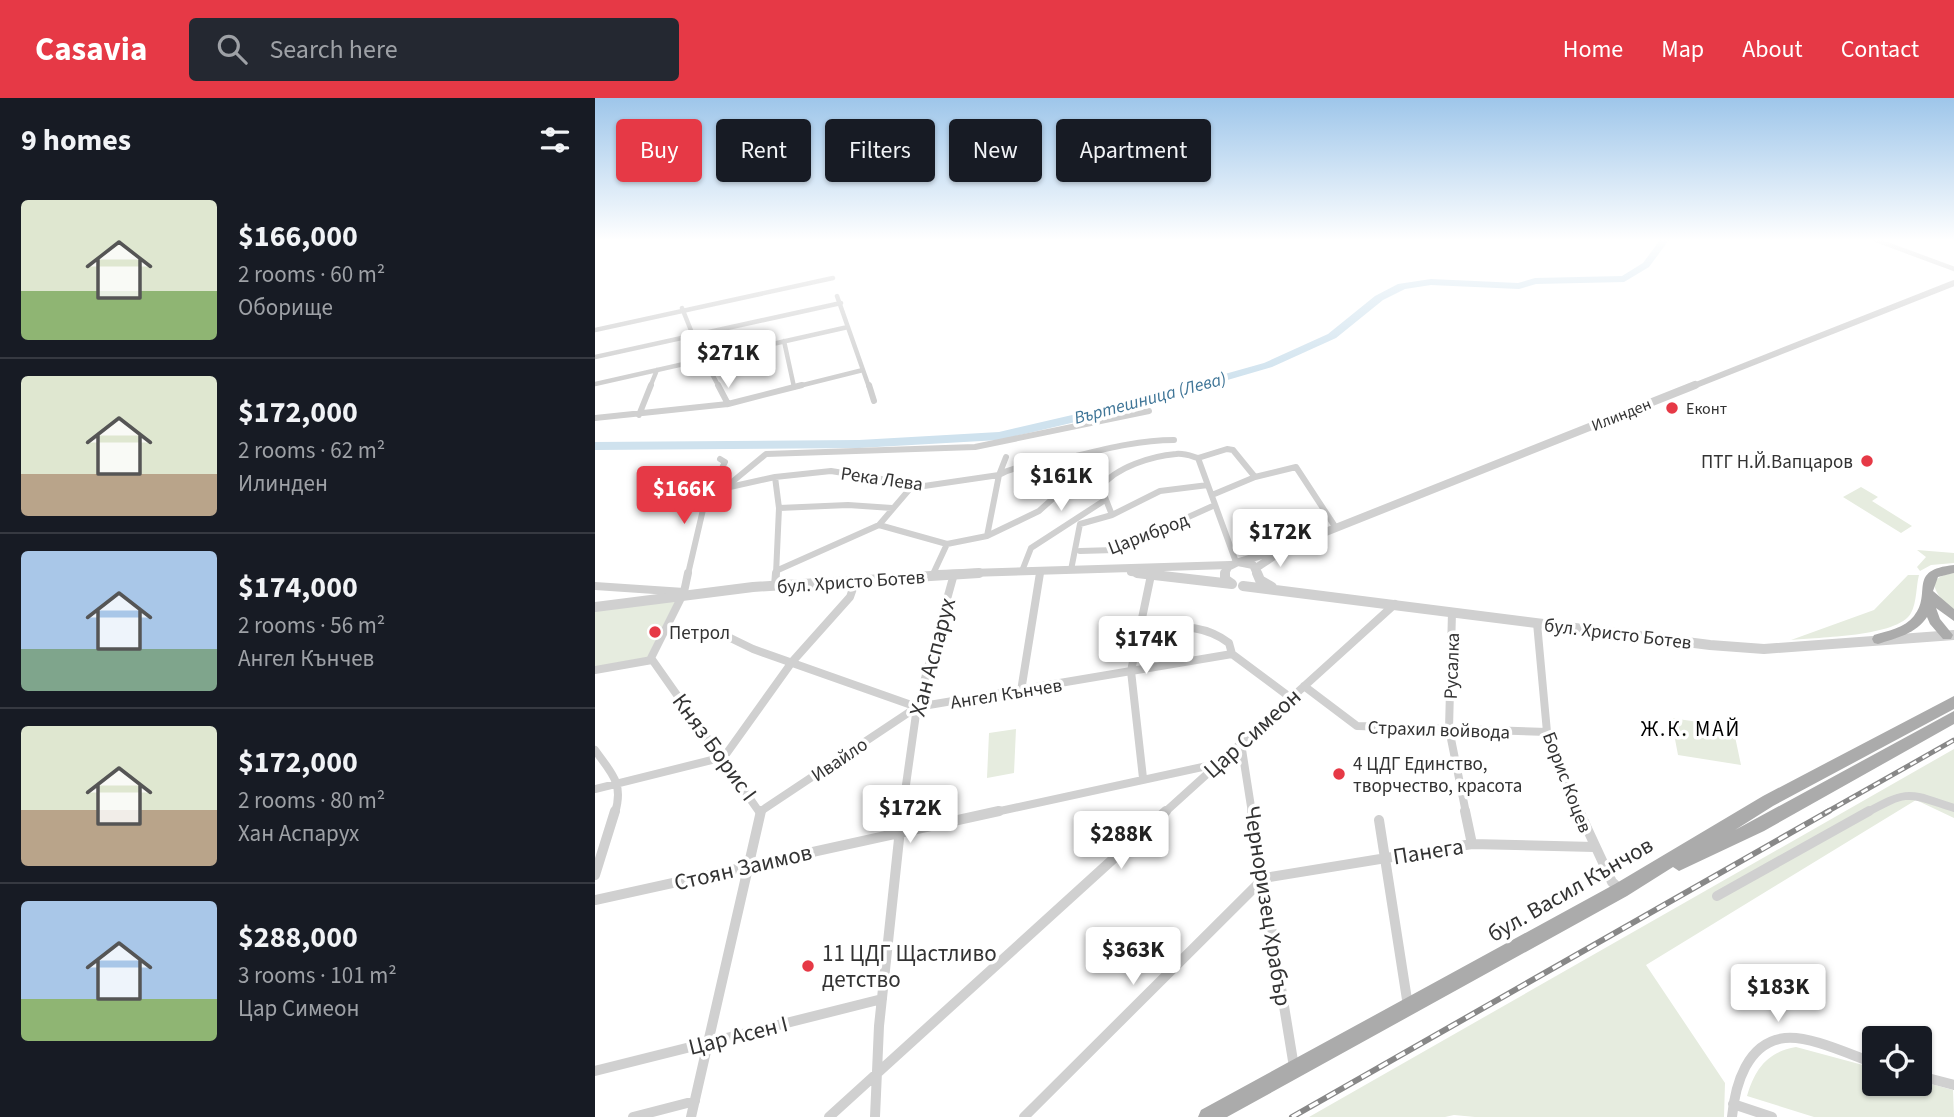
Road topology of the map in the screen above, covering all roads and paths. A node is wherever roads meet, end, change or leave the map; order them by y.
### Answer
1 (787, 288) edge
2 (1943, 288) edge
3 (837, 296) dead end
4 (718, 298) dead end
5 (841, 303) junction
6 (680, 310) junction
7 (848, 327) junction
8 (595, 330) edge
9 (694, 336) junction
10 (784, 341) junction
11 (595, 357) edge
12 (706, 360) junction
13 (657, 370) junction
14 (863, 370) junction
15 (595, 384) edge
16 (794, 388) junction
17 (874, 401) dead end
18 (728, 404) junction
19 (1149, 411) dead end
20 (639, 415) junction
21 (595, 418) edge
22 (1174, 440) dead end
23 (1006, 457) dead end
24 (1198, 458) junction
25 (720, 459) dead end
26 (999, 475) junction
27 (775, 477) junction
28 (1255, 477) junction
29 (914, 484) junction
30 (1208, 485) junction
31 (1101, 487) junction
32 (725, 488) junction
33 (712, 491) junction
34 (1212, 495) junction
35 (1105, 500) junction
36 (1215, 506) junction
37 (779, 508) junction
38 (892, 508) junction
39 (1112, 515) junction
40 (879, 525) junction
41 (1336, 528) junction
42 (987, 536) junction
43 (947, 544) junction
44 (1288, 547) junction
45 (1080, 551) dead end
46 (1235, 563) junction
47 (1109, 569) junction
48 (1954, 569) edge
49 (778, 570) junction
50 (1040, 570) junction
51 (1071, 570) junction
52 (1022, 571) junction
53 (1256, 572) junction
54 (954, 574) junction
55 (933, 575) junction
56 (1151, 575) junction
57 (856, 580) junction
58 (1232, 584) junction
59 (595, 586) edge
60 (775, 586) junction
61 (1243, 586) junction
62 (1282, 590) junction
63 (684, 592) junction
64 (1927, 592) junction
65 (1395, 604) junction
66 (595, 607) edge
67 (1452, 612) junction
68 (1954, 616) edge
69 (1537, 622) junction
70 (1156, 627) dead end
71 (718, 632) dead end
72 (1950, 635) edge
73 (1878, 639) junction
74 (1231, 654) junction
75 (652, 660) junction
76 (792, 662) junction
77 (595, 670) edge
78 (1131, 671) junction
79 (1304, 687) junction
80 (1021, 691) junction
81 (1291, 698) junction
82 (1954, 702) edge
83 (917, 707) junction
84 (1954, 717) edge
85 (1449, 729) junction
86 (1546, 732) junction
87 (1241, 743) junction
88 (595, 750) edge
89 (723, 757) junction
90 (1219, 763) junction
91 (1143, 778) junction
92 (618, 783) junction
93 (595, 789) edge
94 (1954, 808) edge
95 (761, 811) junction
96 (1379, 820) dead end
97 (899, 832) junction
98 (1472, 844) junction
99 (1594, 847) junction
100 (1385, 858) junction
101 (749, 866) junction
102 (595, 875) edge
103 (1264, 878) junction
104 (1622, 889) junction
105 (1717, 896) dead end
106 (595, 900) edge
107 (882, 999) junction
108 (1408, 1007) junction
109 (710, 1042) junction
110 (1862, 1060) edge
111 (595, 1070) edge
112 (1294, 1070) junction
113 (877, 1076) junction
114 (1932, 1079) edge
115 (1954, 1085) edge
116 (695, 1101) junction
117 (1733, 1104) junction
118 (633, 1117) edge
119 (691, 1117) edge
120 (829, 1117) edge
121 (875, 1117) edge
122 (1024, 1117) edge
123 (1208, 1117) edge
124 (1732, 1117) edge
125 (1772, 1117) edge

1 - 6 street
2 - 41 street, Илинден
3 - 5 street
4 - 6 street
5 - 7 street
5 - 9 street
6 - 8 street
6 - 9 street
7 - 10 street
7 - 14 street
9 - 11 street
9 - 12 street
10 - 12 street
10 - 16 street
12 - 13 street
12 - 18 street
13 - 15 street
13 - 20 street
14 - 16 street
14 - 17 street
16 - 18 street
18 - 20 street
19 - 32 street
20 - 21 street
22 - 26 street, Река Лева
23 - 26 street
24 - 28 street
24 - 30 street
24 - 31 street
25 - 33 street
26 - 29 street, Река Лева
26 - 42 street
27 - 29 street, Река Лева
27 - 32 street, Река Лева
27 - 37 street
28 - 34 street
28 - 41 street
29 - 38 street
30 - 34 street
30 - 39 street
31 - 35 street
31 - 42 street
32 - 33 street, Река Лева
33 - 63 street
34 - 36 street
35 - 39 street
35 - 52 street
36 - 45 street, Цариброд
36 - 46 street
37 - 38 street
37 - 49 street
38 - 40 street
39 - 51 street
40 - 43 street
40 - 49 street
41 - 44 street, Илинден
42 - 43 street
43 - 55 street
44 - 46 street, Илинден
44 - 53 street, Илинден
46 - 47 street, бул. Христо Ботев
46 - 53 street
46 - 58 street
47 - 51 street, бул. Христо Ботев
47 - 56 street, бул. Христо Ботев
48 - 64 main road
49 - 60 street
50 - 51 street, бул. Христо Ботев
50 - 52 street, бул. Христо Ботев
50 - 80 street
52 - 54 street, бул. Христо Ботев
53 - 61 street
53 - 62 street, бул. Христо Ботев
54 - 55 street, бул. Христо Ботев
54 - 83 street, Хан Аспарух
55 - 57 street, бул. Христо Ботев
56 - 58 street, бул. Христо Ботев
56 - 78 street
57 - 60 street, бул. Христо Ботев
57 - 76 street
58 - 61 street
59 - 63 street
60 - 63 street, бул. Христо Ботев
61 - 62 street, бул. Христо Ботев
62 - 65 street, бул. Христо Ботев
63 - 66 street, бул. Христо Ботев
63 - 75 street
64 - 68 main road
64 - 72 main road
64 - 73 main road
65 - 67 street, бул. Христо Ботев
65 - 79 street, Цар Симеон
67 - 69 street, бул. Христо Ботев
67 - 85 street, Русалка
69 - 73 street, бул. Христо Ботев
69 - 86 street, Борис Коцев
70 - 74 street
71 - 76 street, Ангел Кънчев
72 - 73 street, бул. Христо Ботев
74 - 78 street, Ангел Кънчев
74 - 81 street
75 - 77 street
75 - 89 street, Княз Борис I
76 - 83 street, Ангел Кънчев
76 - 89 street
78 - 80 street, Ангел Кънчев
78 - 91 street
79 - 81 street, Цар Симеон
79 - 85 street, Страхил войвода
80 - 83 street, Ангел Кънчев
81 - 87 street, Цар Симеон
82 - 104 main road, бул. Васил Кънчов
83 - 95 street, Ивайло
83 - 97 street, Хан Аспарух
84 - 104 main road
85 - 86 street, Страхил войвода
85 - 98 street, Русалка
86 - 99 street, Борис Коцев
87 - 90 street, Цар Симеон
87 - 103 street, Черноризец Храбър
88 - 92 street
89 - 92 street
89 - 95 street, Княз Борис I
90 - 91 street, Стоян Заимов
90 - 113 street, Цар Симеон
91 - 97 street, Стоян Заимов
92 - 93 street
92 - 102 street
94 - 105 street
95 - 101 street, Княз Борис I
96 - 100 street
97 - 101 street, Стоян Заимов
97 - 107 street, Хан Аспарух
98 - 99 street, Панега
98 - 100 street, Панега
99 - 104 street, Борис Коцев
100 - 103 street, Панега
100 - 108 street
101 - 106 street, Стоян Заимов
101 - 109 street, Княз Борис I
103 - 112 street, Черноризец Храбър
103 - 122 street
104 - 108 main road, бул. Васил Кънчов
107 - 109 street, Цар Асен I
107 - 113 street, Хан Аспарух
108 - 112 main road, бул. Васил Кънчов
109 - 111 street, Цар Асен I
109 - 116 street, Княз Борис I
110 - 117 street
112 - 123 main road, бул. Васил Кънчов
113 - 120 street, Цар Симеон
113 - 121 street, Хан Аспарух
114 - 115 street
116 - 118 street
116 - 119 street, Княз Борис I
117 - 124 street
117 - 125 street

